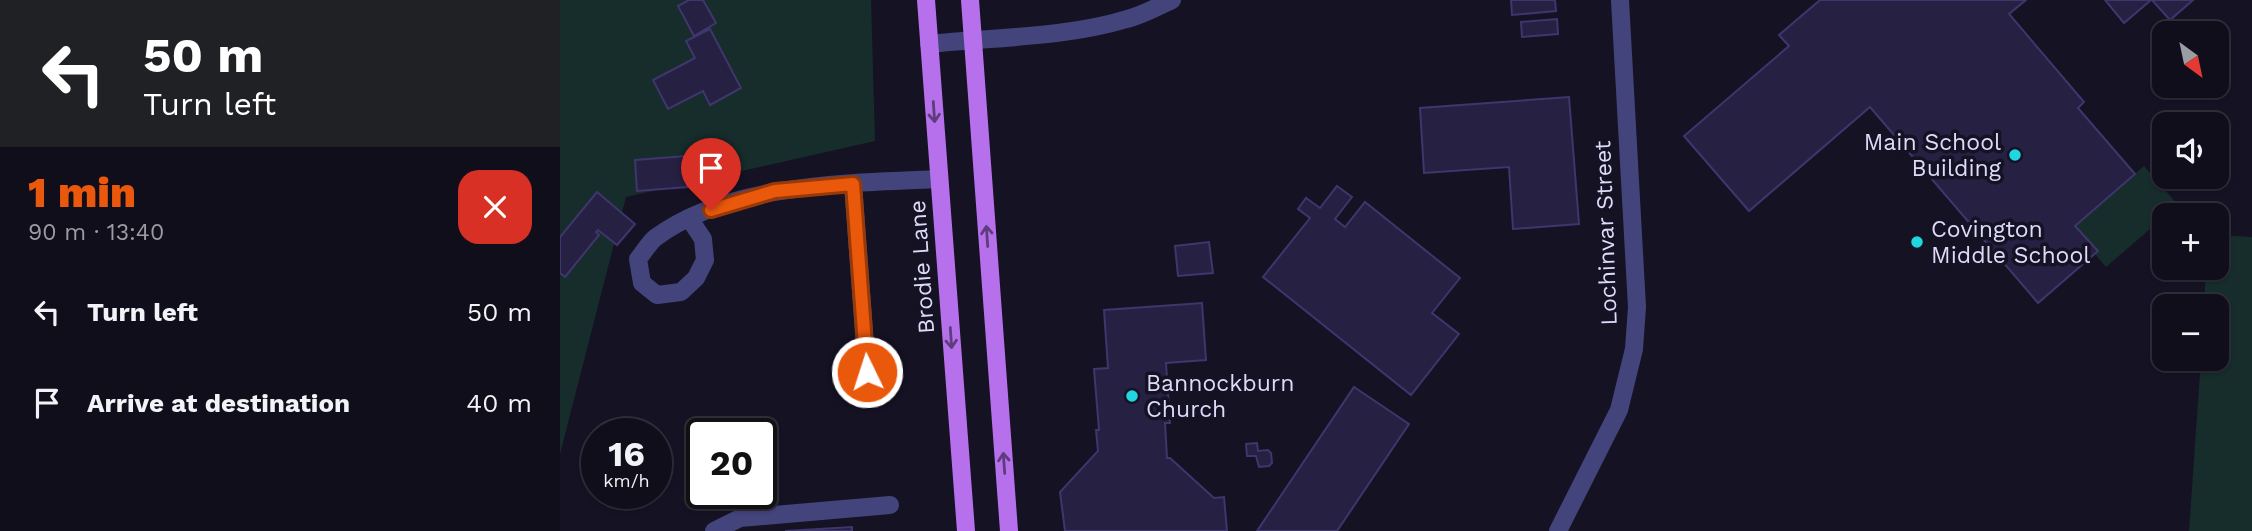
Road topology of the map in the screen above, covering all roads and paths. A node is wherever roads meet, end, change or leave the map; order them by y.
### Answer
1 (926, 0) edge
2 (970, 0) edge
3 (1172, 0) edge
4 (1620, 0) edge
5 (971, 39) junction
6 (929, 44) junction
7 (939, 179) junction
8 (853, 184) junction
9 (689, 218) junction
10 (867, 372) dead end
11 (890, 505) dead end
12 (714, 531) edge
13 (966, 531) edge
14 (1009, 531) edge
15 (1558, 531) edge

1 - 6 main road, Brodie Lane
2 - 5 main road
3 - 5 street
4 - 15 street, Lochinvar Street
5 - 6 street
14 -> 5 main road
6 -> 7 main road, Brodie Lane
7 - 8 street
7 -> 13 main road, Brodie Lane
8 - 9 street
8 - 10 street
9 - 9 street
11 - 12 street

